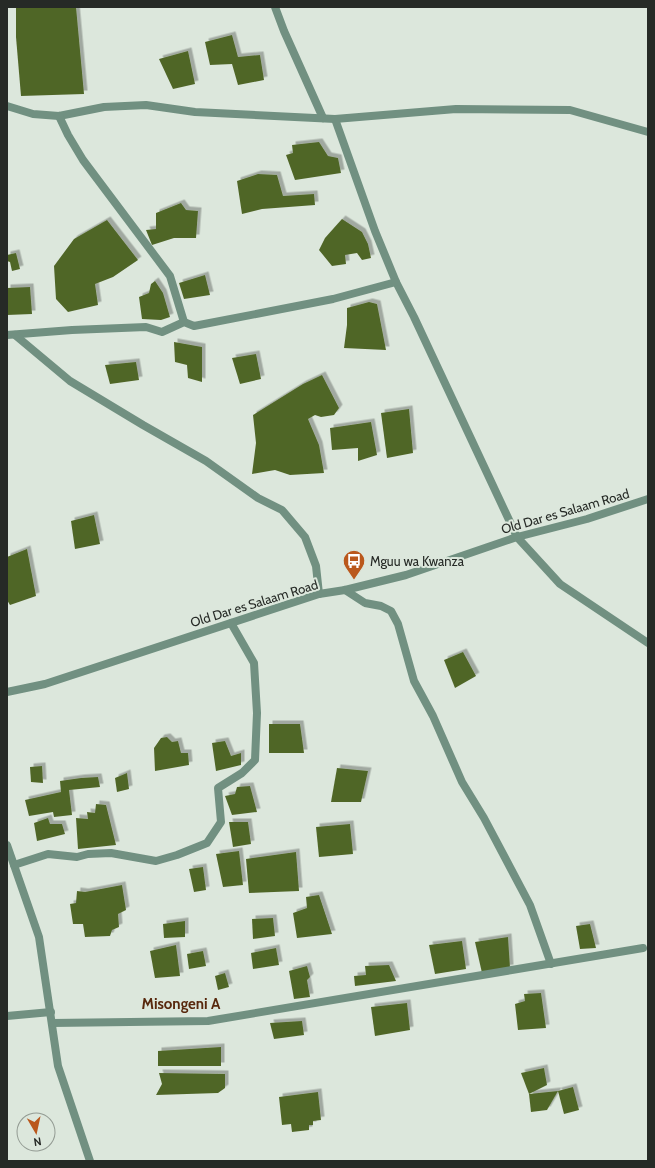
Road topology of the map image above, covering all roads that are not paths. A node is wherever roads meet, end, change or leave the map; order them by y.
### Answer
1 (275, 7) edge
2 (7, 106) edge
3 (59, 116) junction
4 (323, 118) junction
5 (334, 119) junction
6 (648, 132) edge
7 (396, 282) junction
8 (184, 322) junction
9 (11, 335) edge
10 (648, 499) edge
11 (517, 537) junction
12 (345, 590) junction
13 (319, 594) junction
14 (231, 623) junction
15 (648, 643) edge
16 (7, 692) edge
17 (7, 845) edge
18 (14, 865) junction
19 (643, 948) dead end
20 (551, 964) junction
21 (51, 1012) junction
22 (7, 1016) edge
23 (52, 1023) junction
24 (90, 1161) edge

1 - 4 street
2 - 3 street
3 - 4 street
3 - 8 street
4 - 5 street
5 - 6 street
5 - 7 street
7 - 8 street
7 - 11 street
8 - 9 street
9 - 13 street
10 - 11 street, Old Dar es Salaam Road
11 - 12 street, Old Dar es Salaam Road
11 - 15 street
12 - 13 street, Old Dar es Salaam Road
12 - 20 street
13 - 14 street, Old Dar es Salaam Road
14 - 16 street, Old Dar es Salaam Road
14 - 18 street
17 - 18 street
18 - 21 street
19 - 20 street
20 - 23 street
21 - 22 street
21 - 23 street
23 - 24 street

